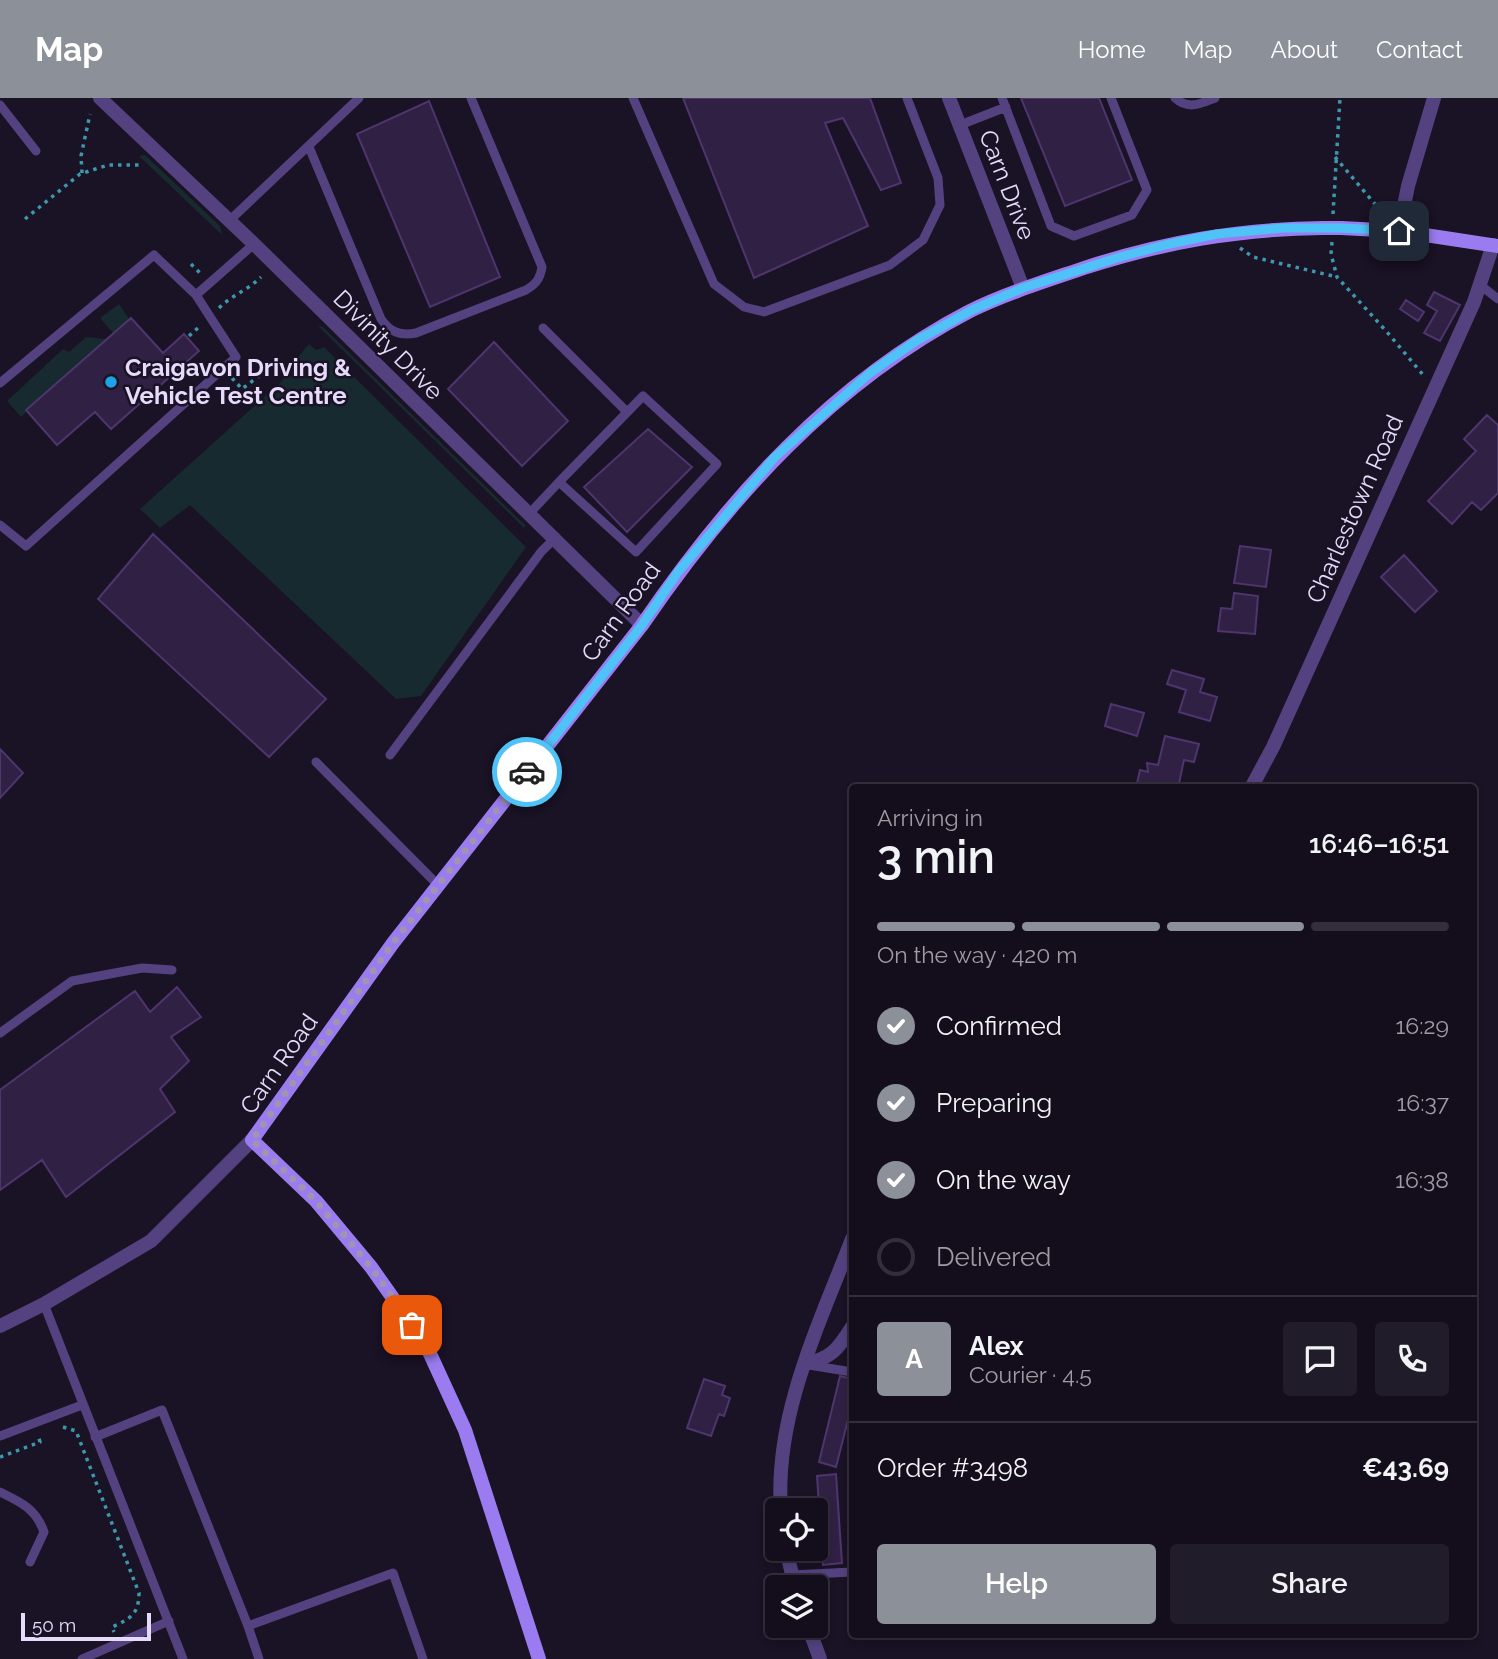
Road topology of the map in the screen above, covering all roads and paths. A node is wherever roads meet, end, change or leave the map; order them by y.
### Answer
1 (100, 98) edge
2 (359, 98) edge
3 (471, 98) edge
4 (633, 98) edge
5 (907, 98) edge
6 (949, 98) edge
7 (1111, 98) edge
8 (1175, 98) edge
9 (1214, 98) edge
10 (1340, 98) edge
11 (1434, 98) edge
12 (1004, 102) edge
13 (0, 105) edge
14 (90, 114) dead end
15 (960, 125) junction
16 (309, 147) junction
17 (36, 151) dead end
18 (1335, 157) junction
19 (141, 165) dead end
20 (82, 173) junction
21 (26, 219) dead end
22 (229, 220) junction
23 (1332, 227) junction
24 (1399, 231) junction
25 (1217, 234) junction
26 (1332, 240) dead end
27 (254, 244) junction
28 (1496, 246) edge
29 (261, 277) dead end
30 (1337, 277) junction
31 (1480, 285) junction
32 (1023, 288) junction
33 (196, 295) junction
34 (1498, 299) edge
35 (210, 317) junction
36 (543, 328) dead end
37 (189, 336) dead end
38 (223, 369) junction
39 (268, 369) dead end
40 (0, 383) edge
41 (1434, 389) junction
42 (627, 412) junction
43 (559, 482) junction
44 (528, 515) junction
45 (0, 525) edge
46 (554, 540) junction
47 (642, 625) junction
48 (390, 755) dead end
49 (316, 762) dead end
50 (1253, 784) edge
51 (438, 884) junction
52 (172, 970) dead end
53 (0, 1032) edge
54 (252, 1140) junction
55 (849, 1247) edge
56 (44, 1304) junction
57 (0, 1326) edge
58 (849, 1331) edge
59 (805, 1364) junction
60 (849, 1371) edge
61 (82, 1405) junction
62 (58, 1426) dead end
63 (48, 1429) dead end
64 (0, 1436) edge
65 (95, 1437) junction
66 (0, 1457) edge
67 (0, 1492) edge
68 (781, 1498) edge
69 (30, 1562) dead end
70 (849, 1572) edge
71 (828, 1576) edge
72 (169, 1621) junction
73 (248, 1626) junction
74 (812, 1638) edge
75 (118, 1643) junction
76 (82, 1659) edge
77 (183, 1659) edge
78 (259, 1659) edge
79 (423, 1659) edge
80 (539, 1659) edge
81 (820, 1659) edge

1 - 22 street, Divinity Drive
2 - 16 lane
3 - 16 lane
4 - 5 lane
6 - 15 street, Carn Drive
7 - 12 lane
8 - 9 lane
10 - 18 path
11 - 24 street
12 - 15 lane
13 - 17 lane
14 - 20 path
15 - 32 street, Carn Drive
16 - 22 lane
18 - 23 path
18 - 24 path
19 - 20 path
20 - 21 path
22 - 27 street, Divinity Drive
23 - 24 main road, Carn Road
23 - 25 main road, Carn Road
24 - 28 main road, Carn Road
25 - 30 path
25 - 32 main road, Carn Road
26 - 30 path
27 - 33 lane
27 - 44 street, Divinity Drive
28 - 31 street, Charlestown Road
29 - 35 path
30 - 41 path
31 - 34 lane
31 - 41 street, Charlestown Road
32 - 47 main road, Carn Road
33 - 35 lane
33 - 40 lane
35 - 37 path
35 - 38 lane
36 - 42 lane
38 - 39 path
38 - 45 lane
41 - 50 street, Charlestown Road
42 - 43 lane
42 - 43 lane
43 - 44 lane
44 - 46 street, Divinity Drive
46 - 47 street, Divinity Drive
46 - 48 lane
47 - 51 main road, Carn Road
49 - 51 lane
51 - 54 main road, Carn Road
52 - 53 lane
54 - 56 street, Carn Road
54 - 80 main road
55 - 59 street
56 - 57 street, Carn Road
56 - 61 lane
58 - 59 street
59 - 60 lane
59 - 68 street
61 - 64 lane
61 - 65 lane
62 - 75 path
63 - 66 path
65 - 72 lane
65 - 73 lane
67 - 69 lane
70 - 71 lane
72 - 75 lane
72 - 77 lane
73 - 78 lane
73 - 79 lane
74 - 81 street
75 - 76 lane

